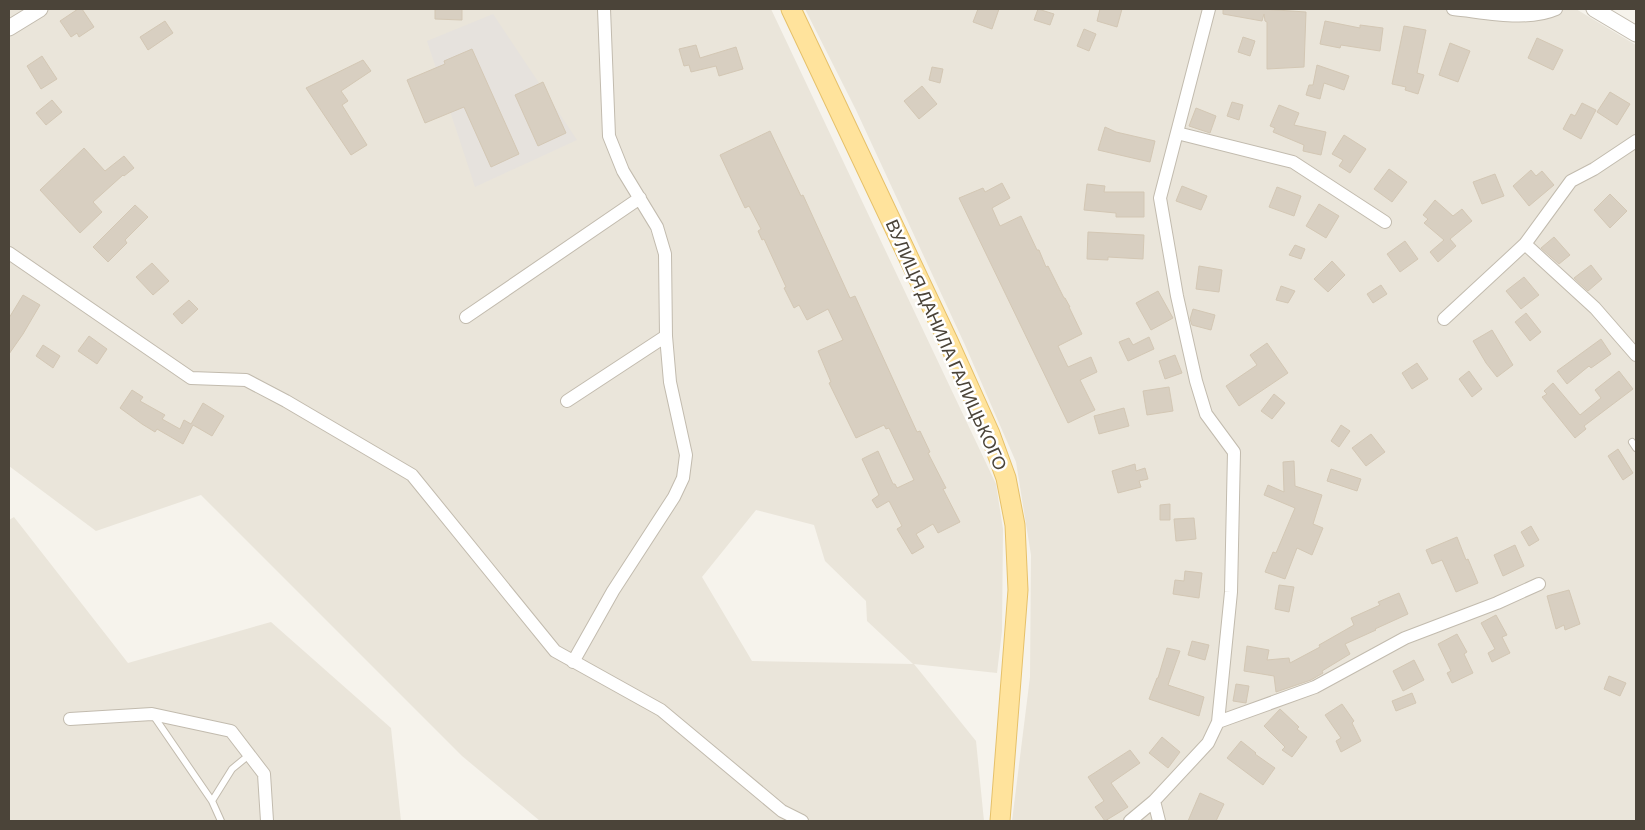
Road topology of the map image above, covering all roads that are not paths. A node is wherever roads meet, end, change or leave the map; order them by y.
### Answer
1 (40, 9) edge
2 (604, 9) edge
3 (791, 9) edge
4 (1209, 9) edge
5 (1453, 9) edge
6 (1556, 9) edge
7 (1594, 9) edge
8 (9, 28) edge
9 (1636, 34) edge
10 (1177, 134) junction
11 (1636, 141) edge
12 (640, 198) junction
13 (1385, 222) dead end
14 (1525, 244) junction
15 (9, 252) edge
16 (466, 317) dead end
17 (1444, 319) dead end
18 (666, 336) junction
19 (1636, 355) edge
20 (567, 401) dead end
21 (1539, 584) dead end
22 (573, 662) junction
23 (152, 714) junction
24 (70, 719) dead end
25 (1218, 722) junction
26 (249, 755) junction
27 (212, 801) junction
28 (1154, 801) junction
29 (221, 821) edge
30 (267, 821) edge
31 (797, 821) edge
32 (1000, 821) edge
33 (1130, 821) edge
34 (1159, 821) edge

1 - 8 street
2 - 12 street
3 - 32 main road, ВУЛИЦЯ ДАНИЛА ГАЛИЦЬКОГО
4 - 10 street
5 - 6 street
7 - 9 street
10 - 13 street
10 - 25 street
11 - 14 street
12 - 16 street
12 - 18 street
14 - 17 street
14 - 19 street
15 - 22 street
18 - 20 street
18 - 22 street
21 - 25 street
22 - 31 street
23 - 24 street
23 - 26 street
23 - 27 lane
25 - 28 street
26 - 27 lane
26 - 30 street
27 - 29 lane
28 - 33 street
28 - 34 street

